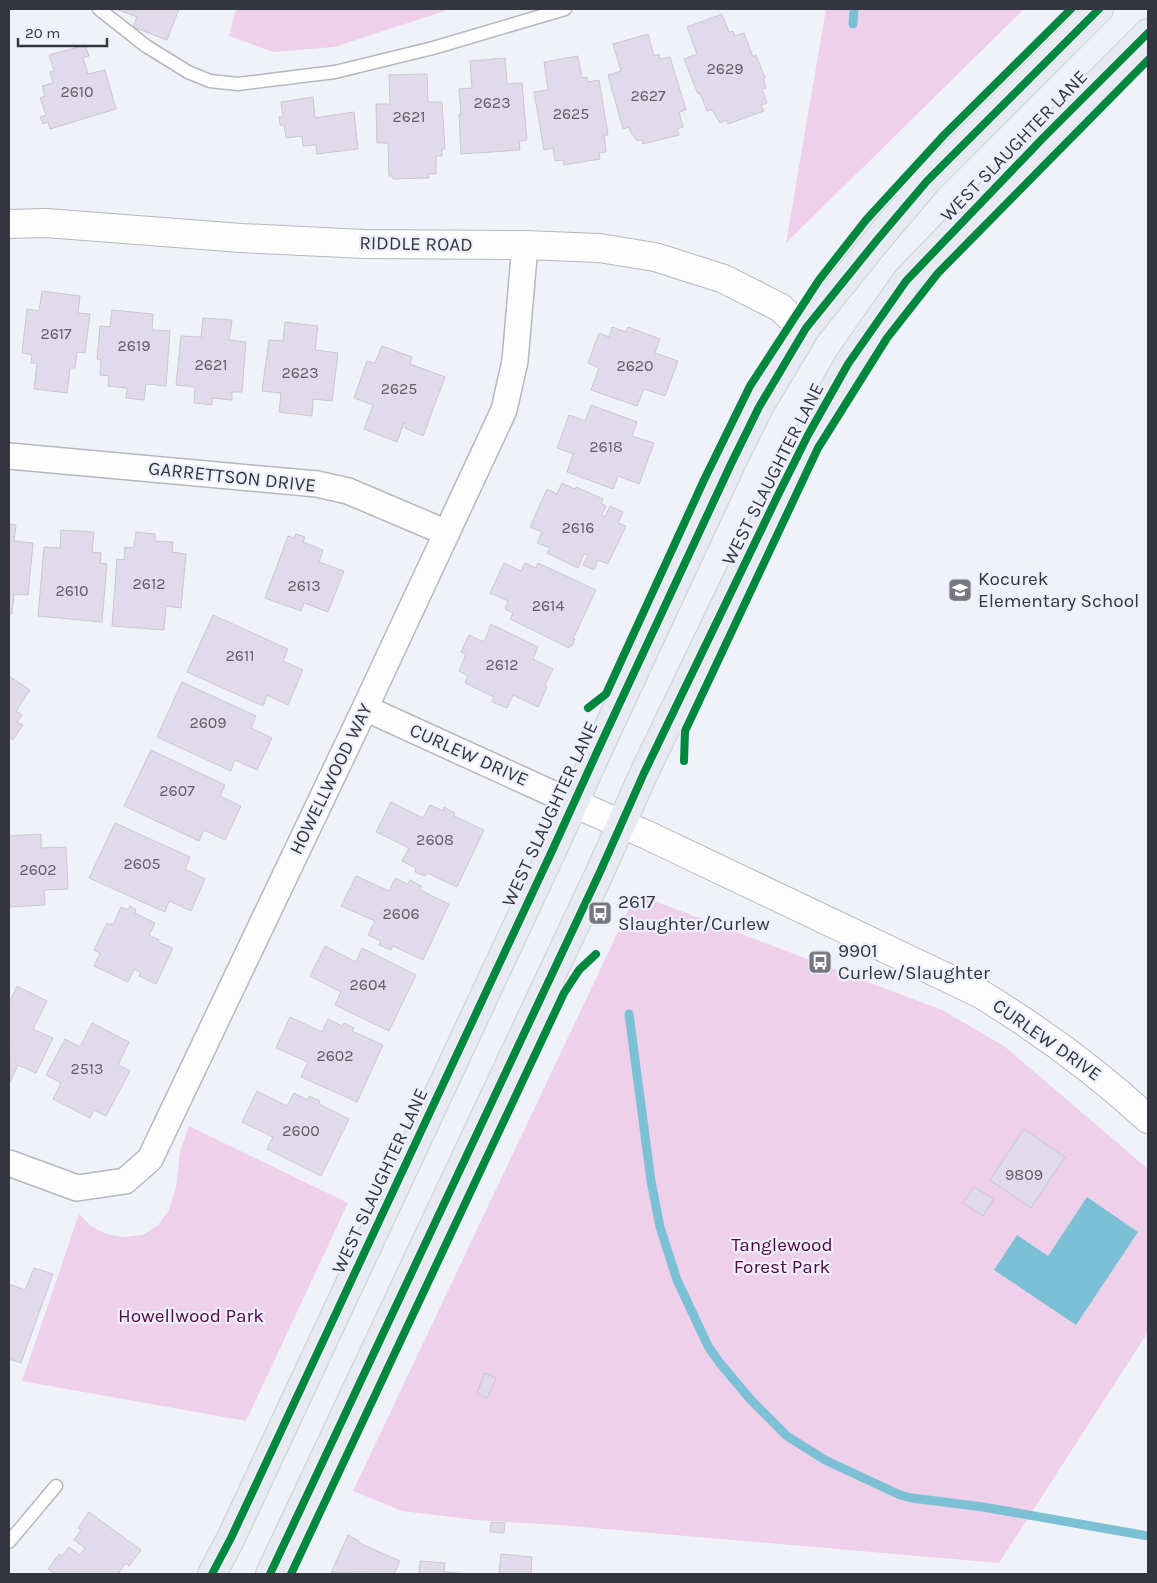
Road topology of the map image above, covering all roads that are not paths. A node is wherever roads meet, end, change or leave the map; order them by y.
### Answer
1 (99, 9) edge
2 (565, 9) edge
3 (1099, 9) edge
4 (1148, 33) edge
5 (9, 224) edge
6 (525, 245) junction
7 (806, 328) junction
8 (9, 456) edge
9 (446, 533) junction
10 (365, 708) junction
11 (573, 803) junction
12 (622, 824) junction
13 (1148, 1119) edge
14 (9, 1163) edge
15 (56, 1486) dead end
16 (9, 1542) edge
17 (212, 1574) edge
18 (270, 1574) edge

1 - 2 lane
3 - 7 main road, WEST SLAUGHTER LANE
4 - 12 main road, WEST SLAUGHTER LANE
5 - 6 street, RIDDLE ROAD
6 - 7 street, RIDDLE ROAD
6 - 9 street, HOWELLWOOD WAY
7 - 11 main road, WEST SLAUGHTER LANE
8 - 9 street, GARRETTSON DRIVE
9 - 10 street, HOWELLWOOD WAY
10 - 11 street, CURLEW DRIVE
10 - 14 street, HOWELLWOOD WAY
11 - 12 street, CURLEW DRIVE
11 - 17 main road, WEST SLAUGHTER LANE
12 - 13 street, CURLEW DRIVE
12 - 18 main road, WEST SLAUGHTER LANE
15 - 16 lane

